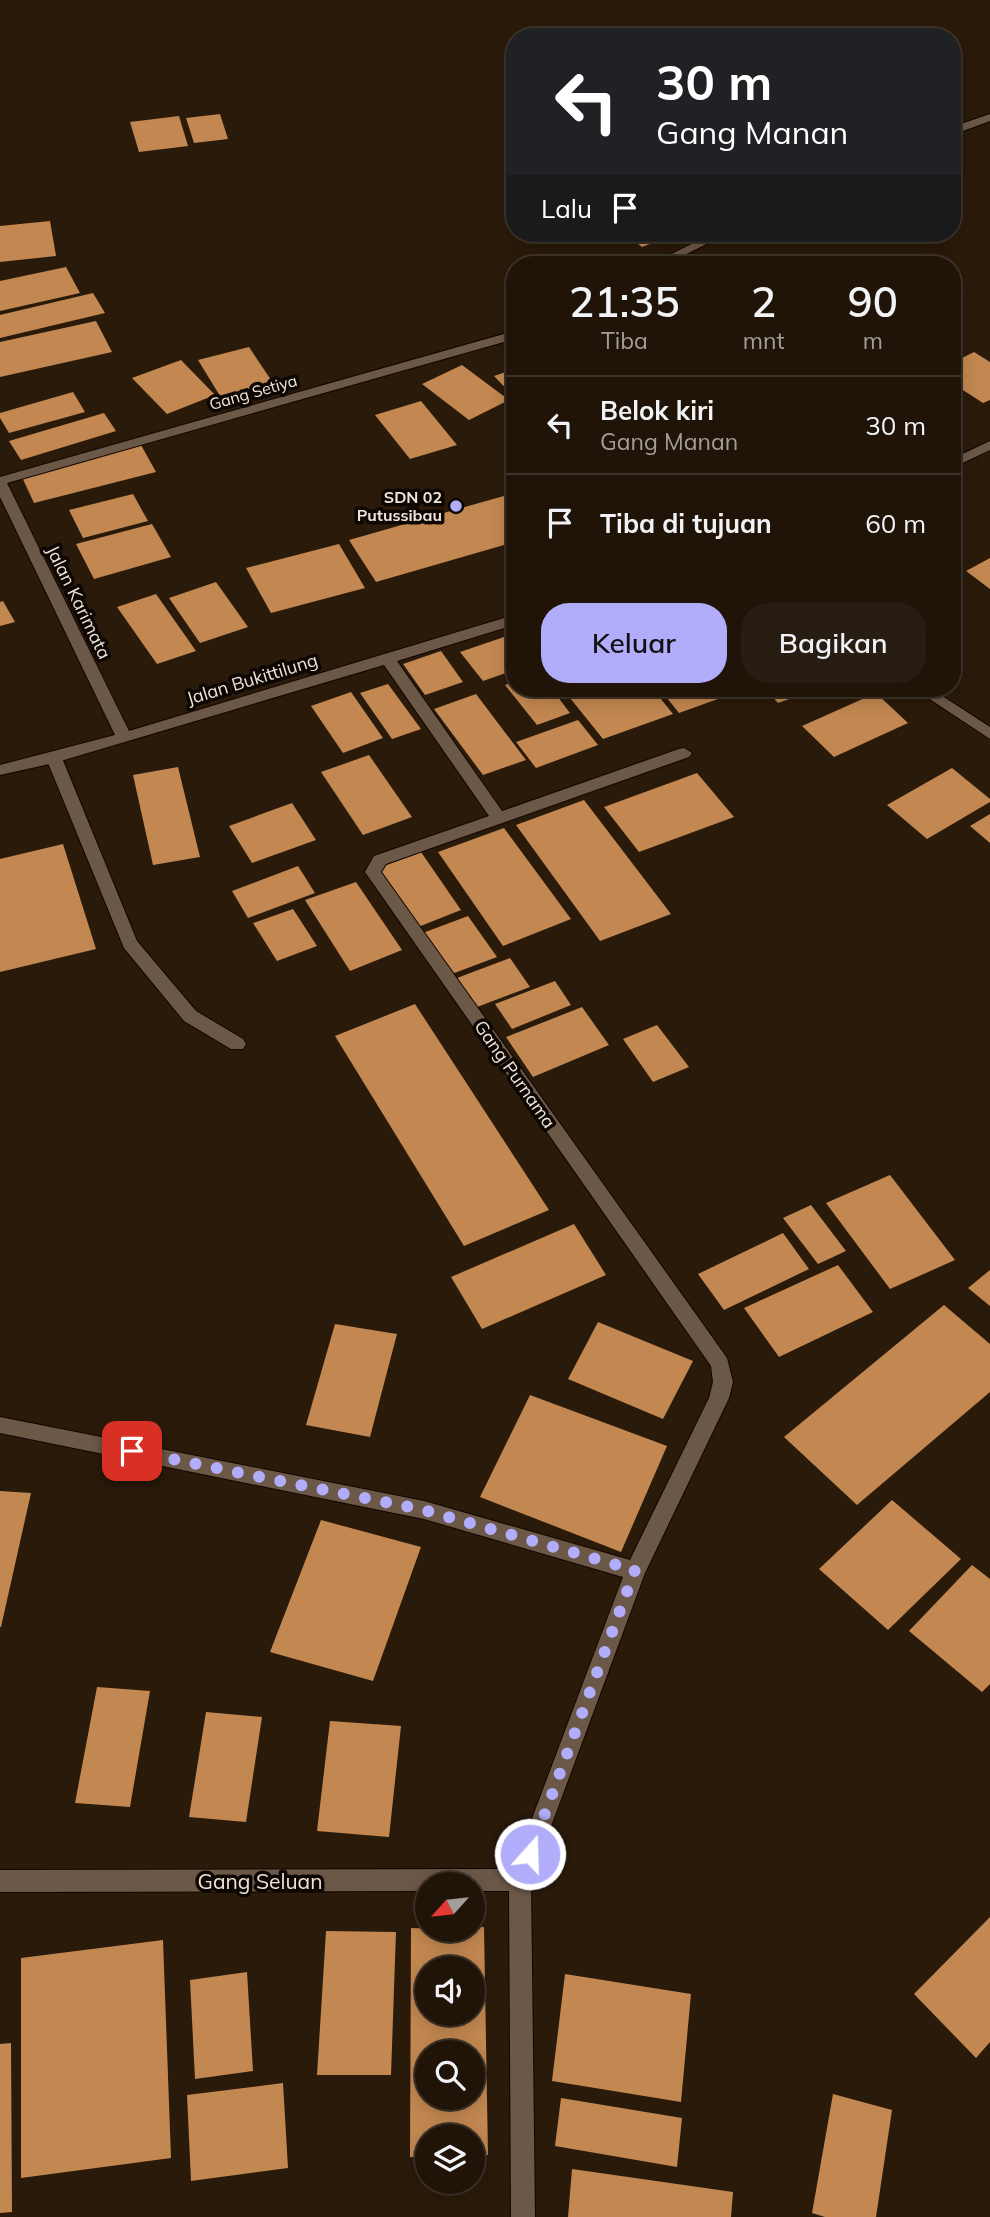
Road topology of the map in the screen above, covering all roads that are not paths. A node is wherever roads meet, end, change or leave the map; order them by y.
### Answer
1 (990, 117) edge
2 (961, 128) edge
3 (703, 242) edge
4 (675, 256) edge
5 (506, 337) edge
6 (990, 445) edge
7 (961, 460) edge
8 (0, 482) edge
9 (506, 622) edge
10 (387, 658) junction
11 (934, 697) edge
12 (990, 734) edge
13 (124, 737) junction
14 (684, 753) dead end
15 (54, 758) junction
16 (0, 770) edge
17 (499, 818) junction
18 (237, 1044) dead end
19 (0, 1425) edge
20 (635, 1570) junction
21 (520, 1880) junction
22 (0, 1881) edge
23 (523, 2217) edge

1 - 2 street
3 - 4 street
5 - 8 street, Gang Setiya
6 - 7 street
8 - 13 street, Jalan Karimata
9 - 10 street, Jalan Bukittilung
10 - 13 street, Jalan Bukittilung
10 - 17 street
11 - 12 street
13 - 15 street, Jalan Bukittilung
14 - 17 street
15 - 16 street, Jalan Bukittilung
15 - 18 street
17 - 20 street, Gang Purnama
19 - 20 street
20 - 21 street
21 - 22 street, Gang Seluan
21 - 23 street

